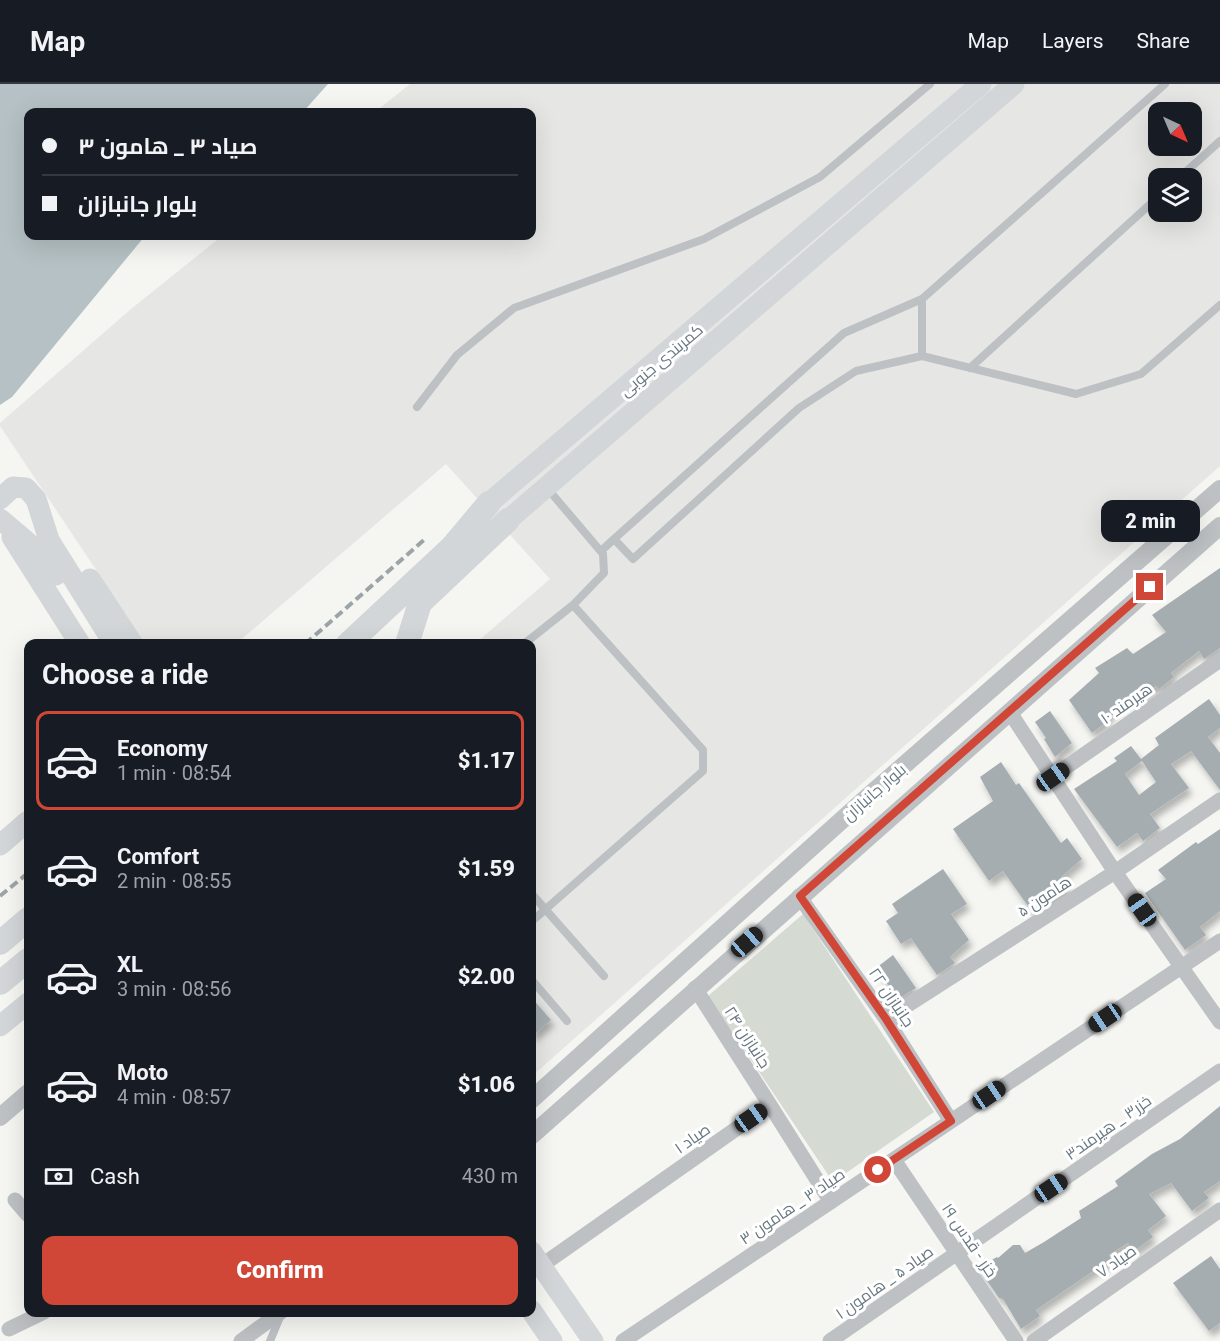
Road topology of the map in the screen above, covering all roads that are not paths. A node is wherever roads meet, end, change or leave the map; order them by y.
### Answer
1 (930, 84) edge
2 (981, 84) edge
3 (1014, 84) edge
4 (1165, 84) edge
5 (1220, 141) edge
6 (1190, 168) edge
7 (1148, 206) edge
8 (922, 299) junction
9 (1220, 305) edge
10 (921, 356) junction
11 (970, 368) junction
12 (622, 393) junction
13 (417, 407) dead end
14 (636, 409) junction
15 (530, 469) junction
16 (546, 487) junction
17 (1220, 489) edge
18 (36, 498) junction
19 (0, 499) edge
20 (489, 503) joint
21 (0, 519) edge
22 (508, 520) joint
23 (1220, 526) edge
24 (614, 539) junction
25 (601, 551) junction
26 (458, 554) junction
27 (573, 605) junction
28 (77, 639) edge
29 (95, 639) edge
30 (111, 639) edge
31 (130, 639) edge
32 (354, 639) edge
33 (409, 639) edge
34 (530, 639) edge
35 (1220, 660) edge
36 (1009, 711) junction
37 (1053, 777) junction
38 (1220, 800) edge
39 (863, 801) junction
40 (883, 822) junction
41 (24, 824) edge
42 (0, 845) edge
43 (1115, 872) junction
44 (800, 896) junction
45 (536, 899) edge
46 (545, 909) junction
47 (536, 917) edge
48 (24, 922) edge
49 (1220, 941) edge
50 (0, 943) edge
51 (24, 963) edge
52 (1181, 967) junction
53 (604, 976) dead end
54 (0, 983) edge
55 (536, 985) edge
56 (695, 988) junction
57 (24, 1006) edge
58 (886, 1019) junction
59 (567, 1021) dead end
60 (1220, 1022) edge
61 (0, 1026) edge
62 (593, 1044) junction
63 (610, 1064) junction
64 (1220, 1071) edge
65 (536, 1095) edge
66 (24, 1101) edge
67 (770, 1105) junction
68 (0, 1117) edge
69 (951, 1121) junction
70 (536, 1131) edge
71 (894, 1160) junction
72 (15, 1200) dead end
73 (831, 1202) junction
74 (24, 1210) edge
75 (1220, 1210) edge
76 (957, 1253) junction
77 (536, 1258) edge
78 (34, 1317) edge
79 (274, 1317) edge
80 (279, 1317) edge
81 (535, 1317) edge
82 (9, 1329) dead end
83 (241, 1341) edge
84 (270, 1341) edge
85 (552, 1341) edge
86 (593, 1341) edge
87 (622, 1341) edge
88 (830, 1341) edge
89 (1016, 1341) edge
90 (1034, 1341) edge

1 - 13 lane
2 - 12 main road, کمربندی جنوبی
3 - 14 main road, کمربندی جنوبی
4 - 8 lane
5 - 6 lane
7 - 11 lane
8 - 10 lane
8 - 24 lane
9 - 11 lane
10 - 11 lane
10 - 24 lane
12 - 14 main road
12 - 15 main road, کمربندی جنوبی
14 - 16 main road, کمربندی جنوبی
15 - 16 main road
15 - 20 main road, کمربندی جنوبی
16 - 22 main road, کمربندی جنوبی
16 - 25 lane
17 - 39 street, بلوار جانبازان
18 - 19 main road
18 - 30 main road
18 - 31 main road
20 - 26 highway, کمربندی جنوبی
21 - 28 main road
21 - 29 main road
22 - 26 highway, کمربندی جنوبی
23 - 36 street, بلوار جانبازان
24 - 25 lane
25 - 27 lane
26 - 32 highway, کمربندی جنوبی
26 - 33 highway, کمربندی جنوبی
27 - 34 lane
27 - 46 lane
35 - 37 street, هیرمند ۱۰
36 - 37 street
36 - 40 street, بلوار جانبازان
37 - 43 street
38 - 43 street, هامون ۵
39 - 40 street
39 - 62 street, بلوار جانبازان
40 - 44 street, بلوار جانبازان
41 - 42 main road
43 - 52 street
43 - 58 street, هامون ۵
44 - 56 street, بلوار جانبازان
44 - 58 street, جانبازان ۲۲
45 - 46 lane
46 - 47 lane
46 - 53 lane
48 - 50 highway
49 - 52 street, صیاد ۳ _ هامون ۳
51 - 54 highway
52 - 60 street
52 - 69 street, صیاد ۳ _ هامون ۳
55 - 59 lane
56 - 63 street, بلوار جانبازان
56 - 67 street, جانبازان ۲۴
57 - 61 main road
58 - 69 street, جانبازان ۲۲
62 - 63 street
62 - 65 street, بلوار جانبازان
63 - 70 street, بلوار جانبازان
64 - 76 street, خزر۳ _ هیرمند۳
66 - 68 street
67 - 73 street
67 - 77 street, صیاد ۱
69 - 71 street, صیاد ۳ _ هامون ۳
71 - 73 street, صیاد ۳ _ هامون ۳
71 - 76 street, خزر - قدس ۱۹
72 - 74 street
73 - 87 street, صیاد ۳ _ هامون ۳
75 - 90 street, صیاد ۷
76 - 88 street, صیاد ۵ _ هامون ۱
76 - 89 street, خزر - قدس ۱۹
77 - 86 main road
78 - 82 street
79 - 83 street
80 - 84 lane
81 - 85 main road

